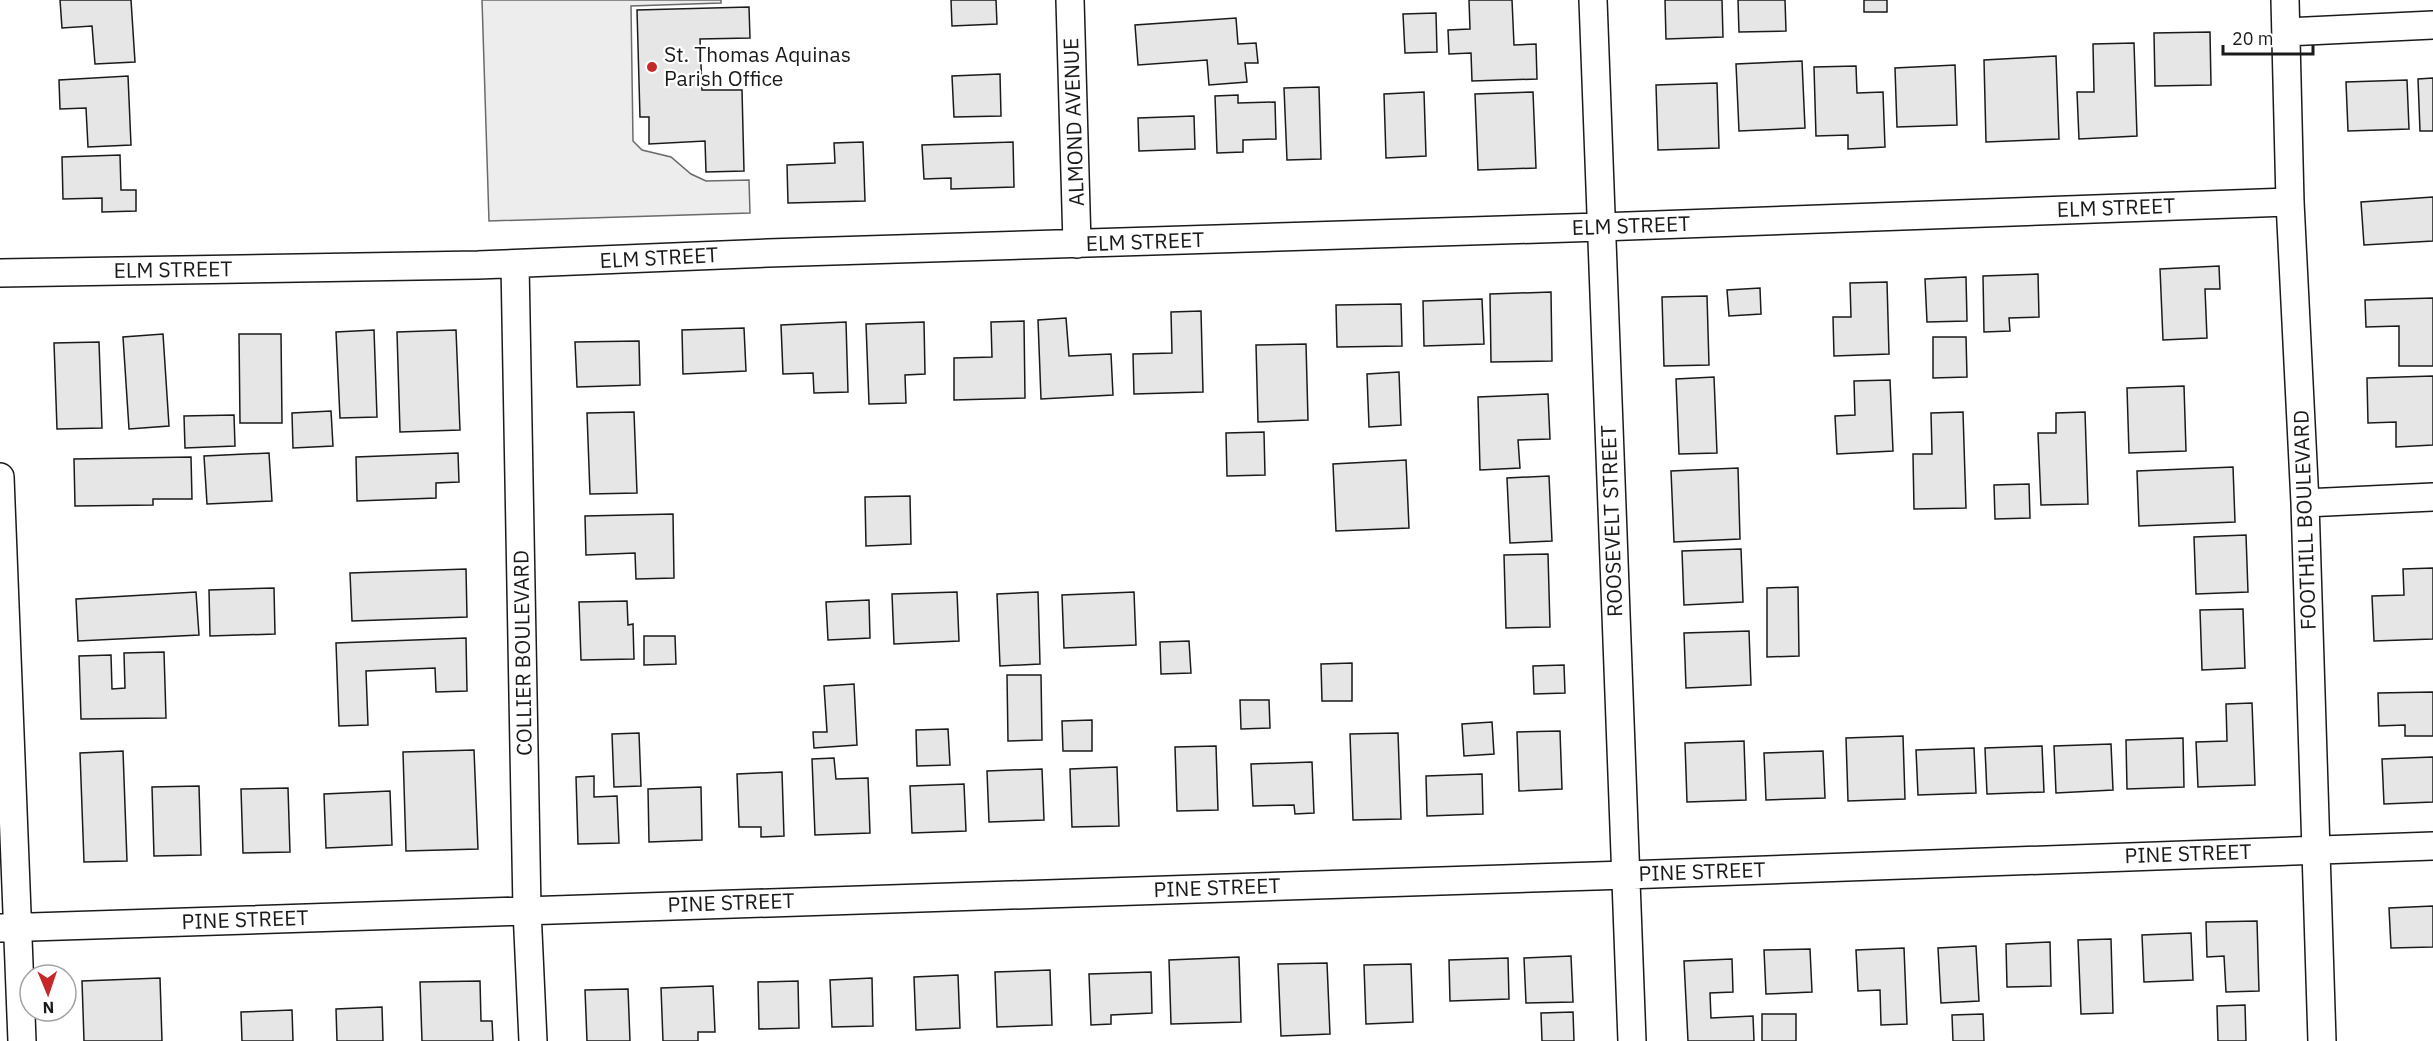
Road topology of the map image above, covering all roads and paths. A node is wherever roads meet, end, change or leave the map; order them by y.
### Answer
1 (1070, 0) edge
2 (1593, 0) edge
3 (2285, 0) edge
4 (2433, 25) edge
5 (2286, 32) junction
6 (2290, 202) junction
7 (1600, 227) junction
8 (1077, 244) junction
9 (515, 264) junction
10 (0, 273) edge
11 (0, 477) edge
12 (2433, 497) edge
13 (2306, 503) junction
14 (3, 603) edge
15 (2433, 846) edge
16 (2317, 850) junction
17 (1626, 875) junction
18 (527, 910) junction
19 (9, 928) edge
20 (22, 1041) edge
21 (533, 1041) edge
22 (1632, 1041) edge
23 (2322, 1041) edge

1 - 8 street, ALMOND AVENUE
2 - 7 street, ROOSEVELT STREET
3 - 5 street, FOOTHILL BOULEVARD
4 - 5 street
5 - 6 street, FOOTHILL BOULEVARD
6 - 7 street, ELM STREET
6 - 13 street, FOOTHILL BOULEVARD
7 - 8 street, ELM STREET
7 - 17 street, ROOSEVELT STREET
8 - 9 street, ELM STREET
9 - 10 street, ELM STREET
9 - 18 street, COLLIER BOULEVARD
11 - 14 street
12 - 13 street
13 - 16 street, FOOTHILL BOULEVARD
14 - 19 street
15 - 16 street, PINE STREET
16 - 17 street, PINE STREET
16 - 23 street, FOOTHILL BOULEVARD
17 - 18 street, PINE STREET
17 - 22 street, ROOSEVELT STREET
18 - 19 street, PINE STREET
18 - 21 street, COLLIER BOULEVARD
19 - 20 street

